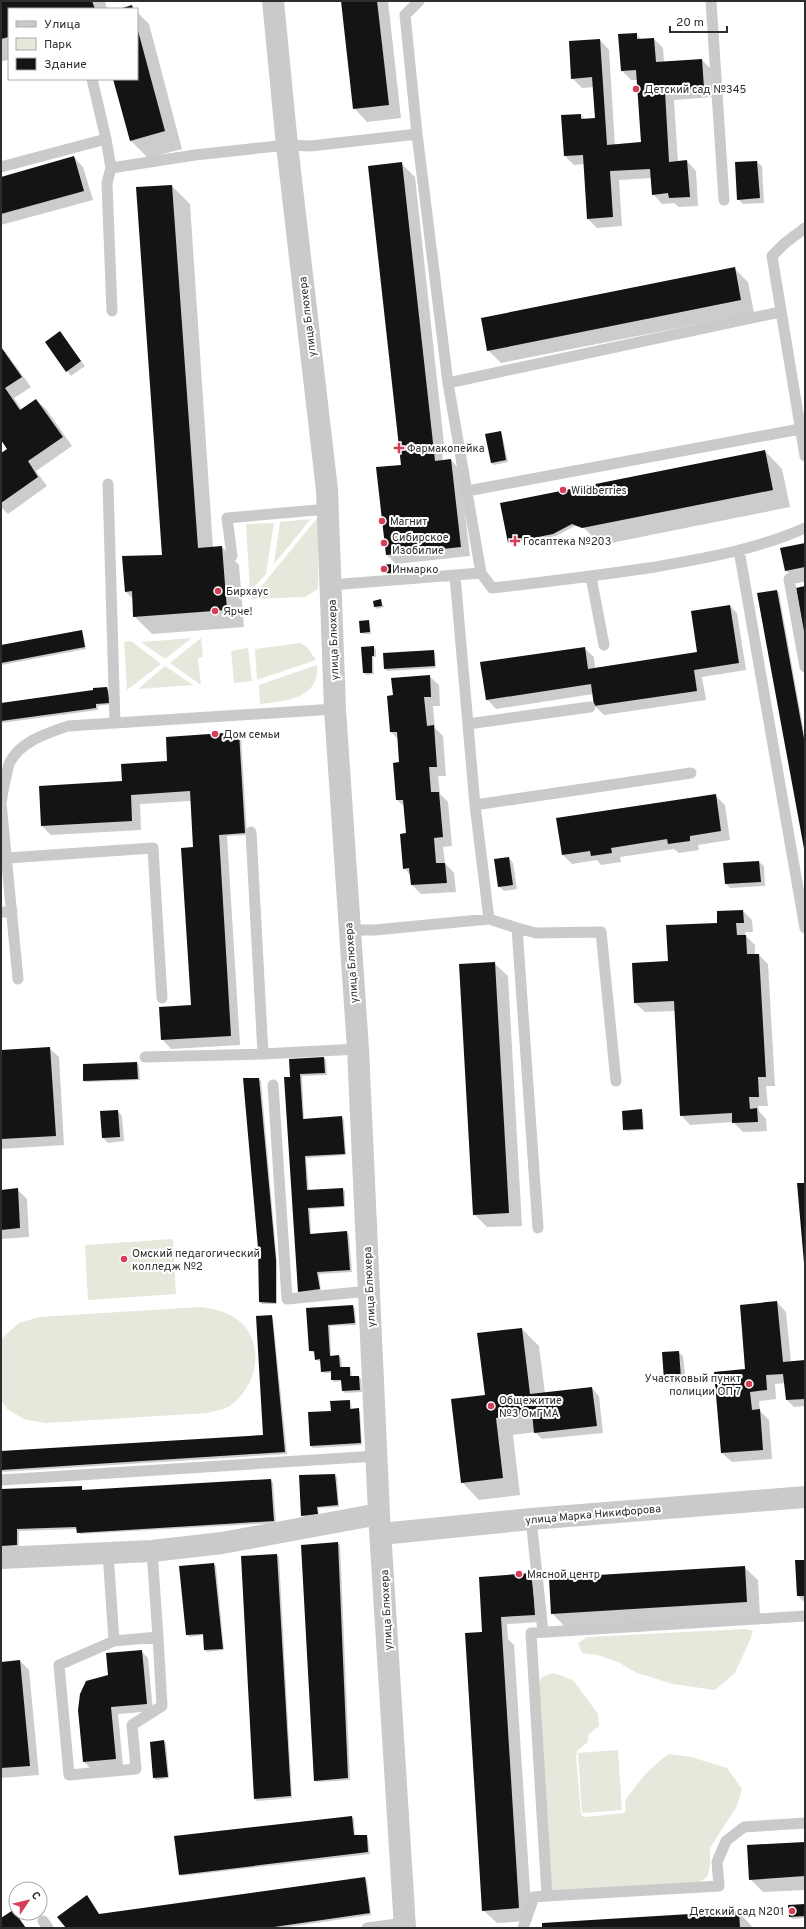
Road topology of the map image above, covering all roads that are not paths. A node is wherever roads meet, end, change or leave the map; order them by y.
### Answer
1 (273, 1) edge
2 (419, 1) edge
3 (711, 1) edge
4 (92, 80) edge
5 (417, 134) junction
6 (106, 139) junction
7 (287, 145) junction
8 (1, 167) edge
9 (111, 168) junction
10 (724, 200) dead end
11 (805, 228) edge
12 (112, 311) dead end
13 (780, 312) junction
14 (448, 382) junction
15 (800, 429) junction
16 (805, 456) edge
17 (108, 484) dead end
18 (467, 491) junction
19 (328, 509) junction
20 (805, 528) edge
21 (739, 550) junction
22 (232, 556) dead end
23 (481, 573) junction
24 (456, 576) junction
25 (805, 576) edge
26 (591, 577) junction
27 (331, 585) junction
28 (604, 645) dead end
29 (805, 668) edge
30 (590, 707) dead end
31 (335, 709) junction
32 (115, 724) junction
33 (468, 724) junction
34 (691, 773) dead end
35 (3, 785) edge
36 (476, 805) junction
37 (251, 832) dead end
38 (7, 858) junction
39 (7, 912) edge
40 (489, 919) junction
41 (517, 928) junction
42 (805, 928) edge
43 (349, 930) junction
44 (18, 979) dead end
45 (162, 998) dead end
46 (358, 1049) junction
47 (263, 1054) junction
48 (145, 1057) dead end
49 (616, 1080) dead end
50 (273, 1085) dead end
51 (538, 1228) dead end
52 (369, 1291) junction
53 (377, 1456) junction
54 (1, 1480) edge
55 (805, 1497) edge
56 (531, 1519) junction
57 (380, 1524) junction
58 (152, 1551) junction
59 (108, 1553) junction
60 (1, 1558) edge
61 (805, 1616) edge
62 (543, 1632) junction
63 (158, 1637) junction
64 (114, 1641) junction
65 (805, 1823) edge
66 (547, 1896) junction
67 (405, 1926) edge
68 (367, 1928) edge
69 (523, 1928) edge

1 - 7 street, улица Блюхера
2 - 5 lane
3 - 10 lane
4 - 6 lane
5 - 7 lane
5 - 14 lane
6 - 8 lane
6 - 9 lane
7 - 9 lane
7 - 19 street, улица Блюхера
9 - 12 lane
11 - 13 lane
13 - 14 lane
13 - 15 lane
14 - 18 lane
15 - 16 lane
15 - 18 lane
17 - 32 lane
18 - 23 lane
19 - 22 lane
19 - 27 street, улица Блюхера
20 - 21 lane
21 - 26 lane
21 - 42 lane
23 - 24 lane
23 - 26 lane
24 - 27 lane
24 - 33 lane
25 - 29 lane
26 - 28 lane
27 - 31 street, улица Блюхера
30 - 33 lane
31 - 32 lane
31 - 43 street, улица Блюхера
32 - 35 lane
33 - 36 lane
34 - 36 lane
35 - 38 lane
36 - 40 lane
37 - 47 lane
38 - 39 lane
38 - 45 lane
39 - 44 lane
40 - 41 lane
40 - 43 lane
41 - 49 lane
41 - 51 lane
43 - 46 street, улица Блюхера
46 - 47 lane
46 - 52 street, улица Блюхера
47 - 48 lane
50 - 52 lane
52 - 53 street, улица Блюхера
53 - 54 lane
53 - 57 street, улица Блюхера
55 - 56 street, улица Марка Никифорова
56 - 57 street, улица Марка Никифорова
56 - 62 lane
57 - 58 street, улица Марка Никифорова
57 - 67 street, улица Блюхера
58 - 59 street, улица Марка Никифорова
58 - 63 lane
59 - 60 street, улица Марка Никифорова
59 - 64 lane
61 - 62 lane
62 - 66 lane
63 - 64 lane
63 - 64 lane
65 - 66 lane
66 - 69 lane
67 - 68 lane

